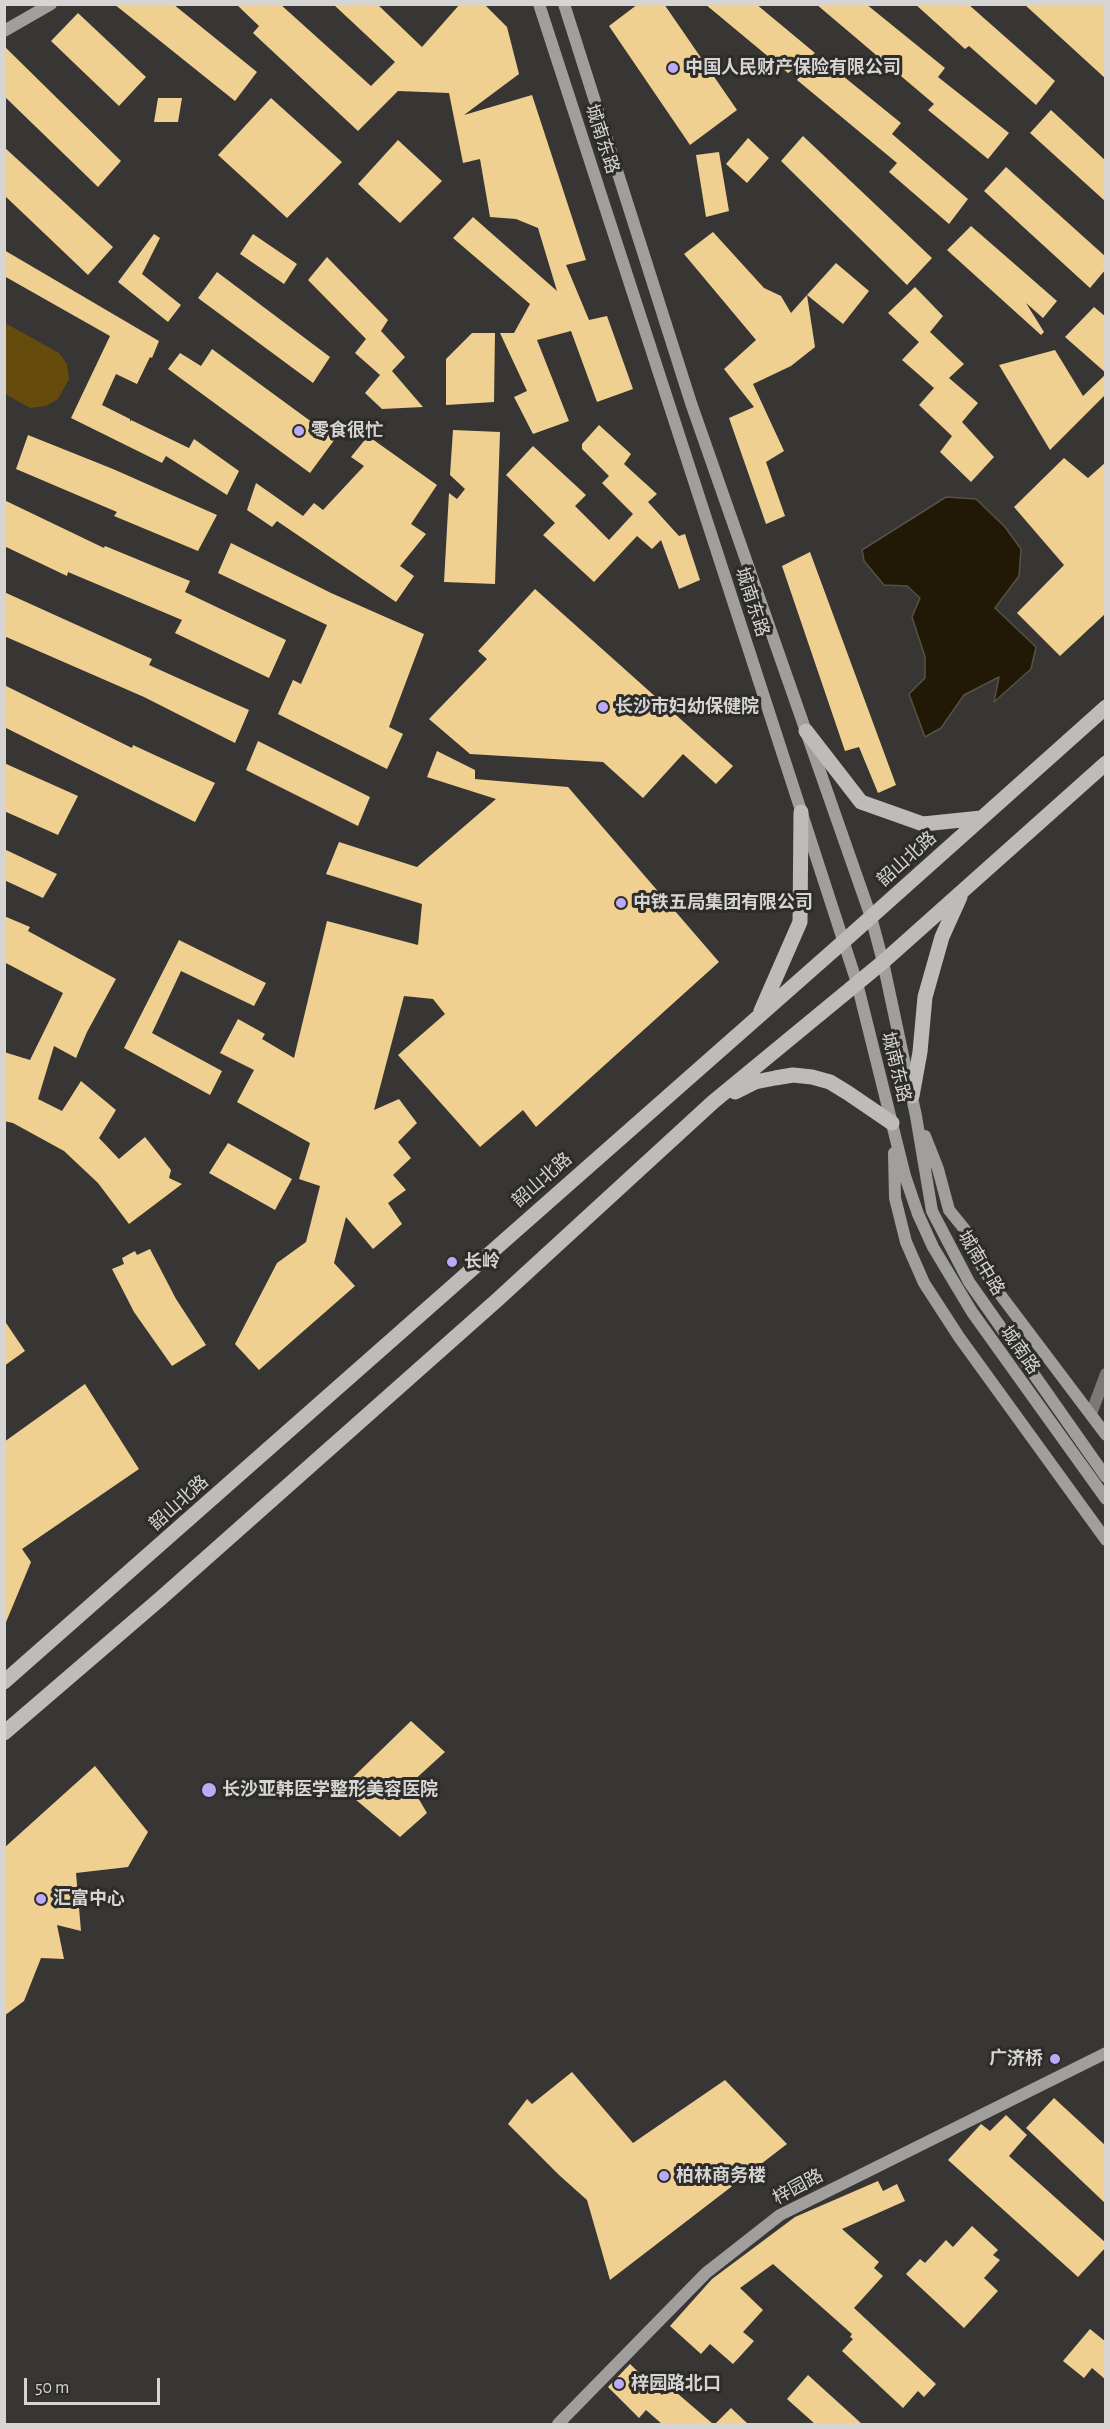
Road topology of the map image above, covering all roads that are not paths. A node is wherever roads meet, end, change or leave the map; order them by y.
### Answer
1 (51, 4) edge
2 (538, 4) edge
3 (564, 4) edge
4 (4, 31) edge
5 (1106, 707) edge
6 (806, 731) junction
7 (1106, 763) edge
8 (801, 812) junction
9 (981, 818) junction
10 (966, 888) junction
11 (871, 917) junction
12 (843, 942) junction
13 (883, 962) junction
14 (857, 983) junction
15 (759, 1016) junction
16 (912, 1096) junction
17 (713, 1102) junction
18 (916, 1116) junction
19 (893, 1127) junction
20 (932, 1211) joint
21 (918, 1214) joint
22 (1106, 1374) edge
23 (1091, 1414) junction
24 (1106, 1435) edge
25 (1106, 1477) edge
26 (1106, 1499) edge
27 (1106, 1540) edge
28 (4, 1682) edge
29 (7, 1727) edge
30 (1106, 2053) edge
31 (558, 2424) edge

1 - 4 main road
2 - 8 main road, 城南东路
3 - 6 main road, 城南东路
5 - 9 main road, 韶山北路
6 - 9 main road
6 - 11 main road, 城南东路
7 - 10 main road
8 - 12 main road, 城南东路
8 - 15 main road
9 - 11 main road, 韶山北路
10 - 13 main road
10 - 16 main road
11 - 12 main road, 韶山北路
11 - 13 main road, 城南东路
12 - 14 main road, 城南东路
12 - 15 main road, 韶山北路
13 - 14 main road
13 - 16 main road, 城南东路
14 - 17 main road
14 - 19 main road, 城南东路
15 - 28 main road, 韶山北路
16 - 18 main road, 城南东路
17 - 19 main road
17 - 29 main road
18 - 20 main road, 城南东路
18 - 23 main road
19 - 21 main road, 城南东路
19 - 27 main road
20 - 25 main road, 城南中路
21 - 26 main road, 城南路
22 - 23 street
23 - 24 main road
30 - 31 main road, 梓园路

